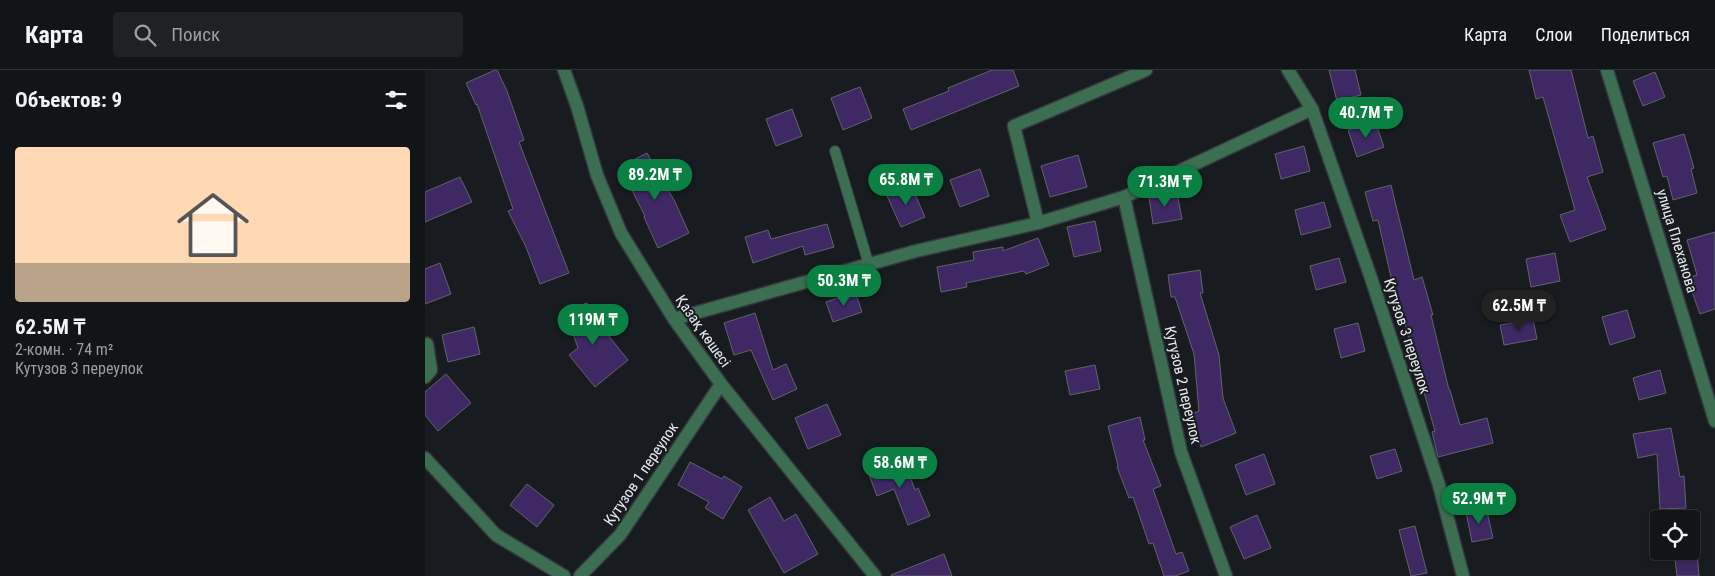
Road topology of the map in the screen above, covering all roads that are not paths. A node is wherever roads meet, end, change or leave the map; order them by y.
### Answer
1 (565, 70) edge
2 (1146, 70) edge
3 (1288, 70) edge
4 (1607, 70) edge
5 (1312, 109) junction
6 (835, 151) dead end
7 (1124, 197) junction
8 (1038, 223) junction
9 (869, 265) junction
10 (674, 319) junction
11 (427, 344) dead end
12 (425, 377) edge
13 (721, 384) junction
14 (1715, 421) edge
15 (425, 458) edge
16 (564, 576) edge
17 (580, 576) edge
18 (875, 576) edge
19 (1226, 576) edge
20 (1463, 576) edge

1 - 10 street, Қазақ көшесі
2 - 8 street
3 - 5 street, Кутузов 3 переулок
4 - 14 street, улица Плеханова
5 - 7 street
5 - 20 street, Кутузов 3 переулок
6 - 9 lane
7 - 8 street
7 - 19 street, Кутузов 2 переулок
8 - 9 street
9 - 10 street
10 - 13 street, Қазақ көшесі
11 - 12 street
13 - 17 street, Кутузов 1 переулок
13 - 18 street, Қазақ көшесі
15 - 16 street

